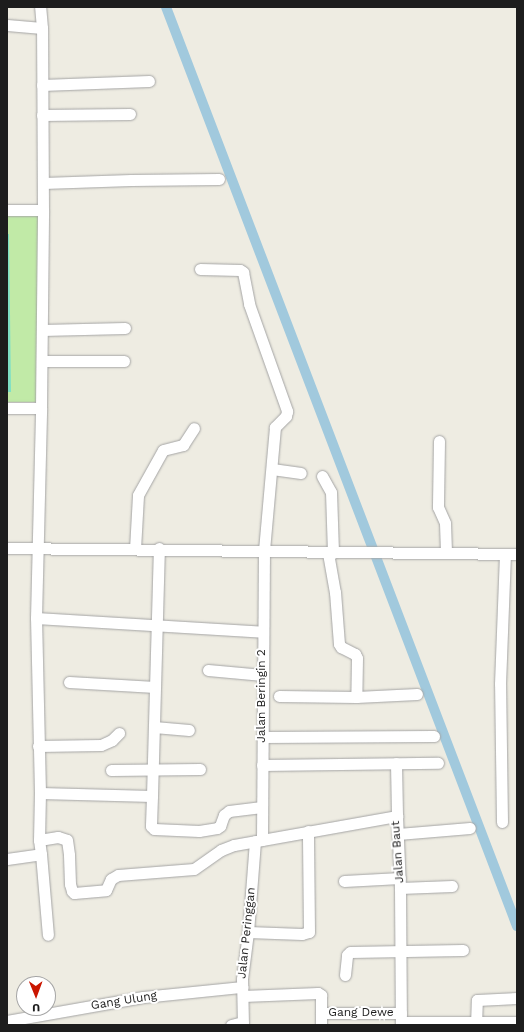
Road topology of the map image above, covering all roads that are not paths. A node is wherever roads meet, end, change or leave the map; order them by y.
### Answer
1 (40, 7) edge
2 (7, 25) edge
3 (42, 28) junction
4 (149, 82) dead end
5 (42, 85) junction
6 (130, 114) dead end
7 (42, 115) junction
8 (219, 179) dead end
9 (43, 183) junction
10 (7, 210) edge
11 (43, 210) junction
12 (200, 269) dead end
13 (125, 328) dead end
14 (42, 330) junction
15 (124, 361) dead end
16 (42, 362) junction
17 (7, 408) edge
18 (41, 408) junction
19 (194, 428) dead end
20 (439, 442) dead end
21 (272, 470) junction
22 (300, 473) dead end
23 (322, 476) dead end
24 (7, 548) edge
25 (159, 548) junction
26 (38, 549) junction
27 (135, 549) junction
28 (264, 551) junction
29 (446, 552) junction
30 (330, 553) junction
31 (505, 554) junction
32 (517, 554) edge
33 (36, 618) junction
34 (156, 625) junction
35 (263, 632) junction
36 (208, 670) dead end
37 (263, 676) junction
38 (69, 682) dead end
39 (154, 687) junction
40 (417, 694) dead end
41 (279, 696) dead end
42 (356, 697) junction
43 (154, 727) junction
44 (189, 730) dead end
45 (119, 733) dead end
46 (434, 736) dead end
47 (262, 737) junction
48 (38, 746) junction
49 (396, 763) junction
50 (438, 763) dead end
51 (262, 765) junction
52 (200, 769) dead end
53 (111, 770) dead end
54 (154, 770) junction
55 (40, 793) junction
56 (152, 796) junction
57 (262, 808) junction
58 (397, 816) junction
59 (502, 822) dead end
60 (470, 828) dead end
61 (308, 831) junction
62 (398, 834) junction
63 (39, 840) junction
64 (258, 841) junction
65 (41, 854) junction
66 (7, 859) edge
67 (344, 881) dead end
68 (400, 883) junction
69 (452, 886) dead end
70 (248, 932) junction
71 (48, 935) dead end
72 (400, 950) junction
73 (463, 950) dead end
74 (345, 975) dead end
75 (242, 992) junction
76 (517, 998) edge
77 (321, 1018) joint
78 (7, 1020) edge
79 (401, 1020) edge
80 (517, 1022) edge
81 (243, 1024) edge
82 (476, 1024) edge
83 (231, 1025) edge

1 - 3 street
2 - 3 street
3 - 5 street
4 - 5 street
5 - 7 street
6 - 7 street
7 - 9 street
8 - 9 street
9 - 11 street
10 - 11 street
11 - 14 street
12 - 21 street, Jalan Beringin 2
13 - 14 street
14 - 16 street
15 - 16 street
16 - 18 street
17 - 18 street
18 - 26 street
19 - 27 street
20 - 29 street
21 - 22 street
21 - 28 street, Jalan Beringin 2
23 - 30 street
24 - 26 street
25 - 27 street
25 - 28 street
25 - 34 street
26 - 27 street
26 - 33 street
28 - 30 street
28 - 35 street, Jalan Beringin 2
29 - 30 street
29 - 31 street
30 - 42 street
31 - 32 street
31 - 59 street
33 - 34 street
33 - 48 street
34 - 35 street
34 - 39 street
35 - 37 street, Jalan Beringin 2
36 - 37 street
37 - 47 street, Jalan Beringin 2
38 - 39 street
39 - 43 street
40 - 42 street
41 - 42 street
43 - 44 street
43 - 54 street
45 - 48 street
46 - 47 street
47 - 51 street, Jalan Beringin 2
48 - 55 street
49 - 50 street
49 - 51 street
49 - 58 street
51 - 57 street, Jalan Beringin 2
52 - 54 street
53 - 54 street
54 - 56 street
55 - 56 street
55 - 63 street
56 - 57 street
57 - 64 street, Jalan Beringin 2
58 - 61 street, Jalan Baut
58 - 62 street, Jalan Baut
60 - 62 street
61 - 64 street, Jalan Baut
61 - 70 street
62 - 68 street, Jalan Baut
63 - 64 street, Jalan Baut
63 - 65 street
64 - 70 street, Jalan Peringgan
65 - 66 street
65 - 71 street
67 - 68 street
68 - 69 street
68 - 72 street, Jalan Baut
70 - 75 street, Jalan Peringgan
72 - 73 street
72 - 74 street
72 - 79 street, Jalan Baut
75 - 77 street, Gang Ulung
75 - 78 street, Gang Ulung
75 - 81 street, Jalan Peringgan
76 - 82 street
77 - 79 street, Gang Dewe
79 - 82 street, Gang Dewe
80 - 82 street, Gang Dewe
81 - 83 street

